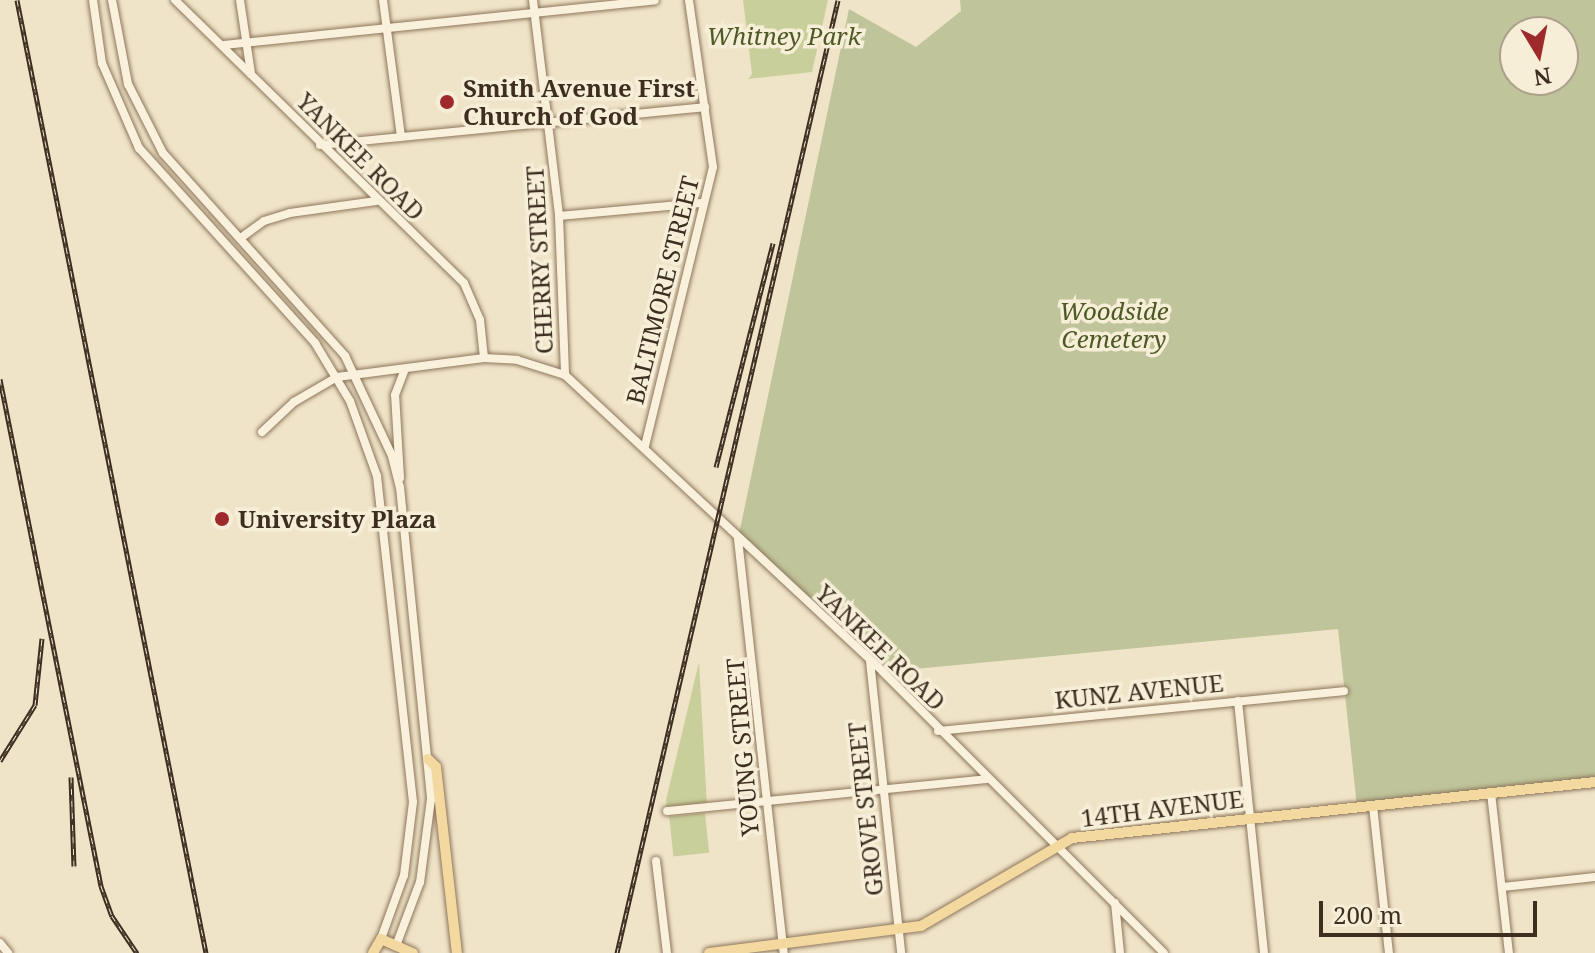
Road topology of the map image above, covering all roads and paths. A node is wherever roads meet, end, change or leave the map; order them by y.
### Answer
1 (93, 0) edge
2 (112, 0) edge
3 (175, 0) edge
4 (240, 0) edge
5 (383, 0) edge
6 (533, 0) edge
7 (655, 0) edge
8 (689, 0) edge
9 (534, 15) junction
10 (387, 30) junction
11 (246, 42) junction
12 (223, 45) junction
13 (251, 75) junction
14 (705, 107) junction
15 (549, 124) junction
16 (401, 137) junction
17 (320, 145) junction
18 (376, 201) junction
19 (703, 203) junction
20 (559, 216) junction
21 (242, 237) junction
22 (484, 358) junction
23 (405, 369) junction
24 (358, 375) junction
25 (565, 375) junction
26 (337, 377) junction
27 (262, 432) dead end
28 (645, 446) junction
29 (400, 487) junction
30 (738, 539) junction
31 (869, 661) junction
32 (1344, 691) dead end
33 (1238, 701) junction
34 (938, 731) junction
35 (428, 759) junction
36 (987, 779) junction
37 (1595, 782) edge
38 (883, 789) junction
39 (1491, 793) junction
40 (766, 801) junction
41 (1373, 806) junction
42 (667, 811) dead end
43 (1250, 818) junction
44 (1055, 845) junction
45 (656, 861) dead end
46 (1595, 877) edge
47 (1502, 887) junction
48 (1115, 903) junction
49 (899, 932) junction
50 (381, 939) junction
51 (0, 943) edge
52 (394, 949) edge
53 (783, 949) edge
54 (8, 953) edge
55 (373, 953) edge
56 (413, 953) edge
57 (457, 953) edge
58 (667, 953) edge
59 (709, 953) edge
60 (901, 953) edge
61 (1120, 953) edge
62 (1164, 953) edge
63 (1264, 953) edge
64 (1389, 953) edge
65 (1509, 953) edge

1 - 26 street
2 - 21 street
3 - 12 street, YANKEE ROAD
4 - 11 street
5 - 10 street
6 - 9 street, CHERRY STREET
7 - 9 street
8 - 14 street, BALTIMORE STREET
9 - 10 street
9 - 15 street, CHERRY STREET
10 - 11 street
10 - 16 street
11 - 12 street
11 - 13 street
12 - 13 street, YANKEE ROAD
13 - 17 street, YANKEE ROAD
14 - 15 street
14 - 19 street, BALTIMORE STREET
15 - 16 street
15 - 20 street, CHERRY STREET
16 - 17 street
17 - 18 street, YANKEE ROAD
18 - 21 street
18 - 22 street, YANKEE ROAD
19 - 20 street
19 - 28 street, BALTIMORE STREET
20 - 25 street, CHERRY STREET
21 - 24 street
22 - 23 street
22 - 25 street
23 - 24 street
23 - 29 street
24 - 26 street
24 - 29 street
25 - 28 street, YANKEE ROAD
26 - 27 street
26 - 50 street
28 - 30 street, YANKEE ROAD
29 - 35 street
30 - 31 street, YANKEE ROAD
30 - 40 street, YOUNG STREET
31 - 34 street, YANKEE ROAD
31 - 38 street, GROVE STREET
32 - 33 street, KUNZ AVENUE
33 - 34 street, KUNZ AVENUE
33 - 43 street
34 - 36 street, YANKEE ROAD
35 - 52 street
35 - 57 main road
36 - 38 street
36 - 44 street, YANKEE ROAD
37 - 39 main road, 14TH AVENUE
38 - 40 street
38 - 49 street, GROVE STREET
39 - 41 main road, 14TH AVENUE
39 - 47 street
40 - 42 street
40 - 53 street, YOUNG STREET
41 - 43 main road, 14TH AVENUE
41 - 64 street
43 - 44 main road, 14TH AVENUE
43 - 63 street
44 - 48 street, YANKEE ROAD
44 - 49 main road, 14TH AVENUE
45 - 58 street
46 - 47 street
47 - 65 street
48 - 61 street
48 - 62 street, YANKEE ROAD
49 - 53 main road, 14TH AVENUE
49 - 60 street, GROVE STREET
50 - 52 main road
50 - 55 main road
51 - 54 street
52 - 56 main road
53 - 59 main road, 14TH AVENUE

